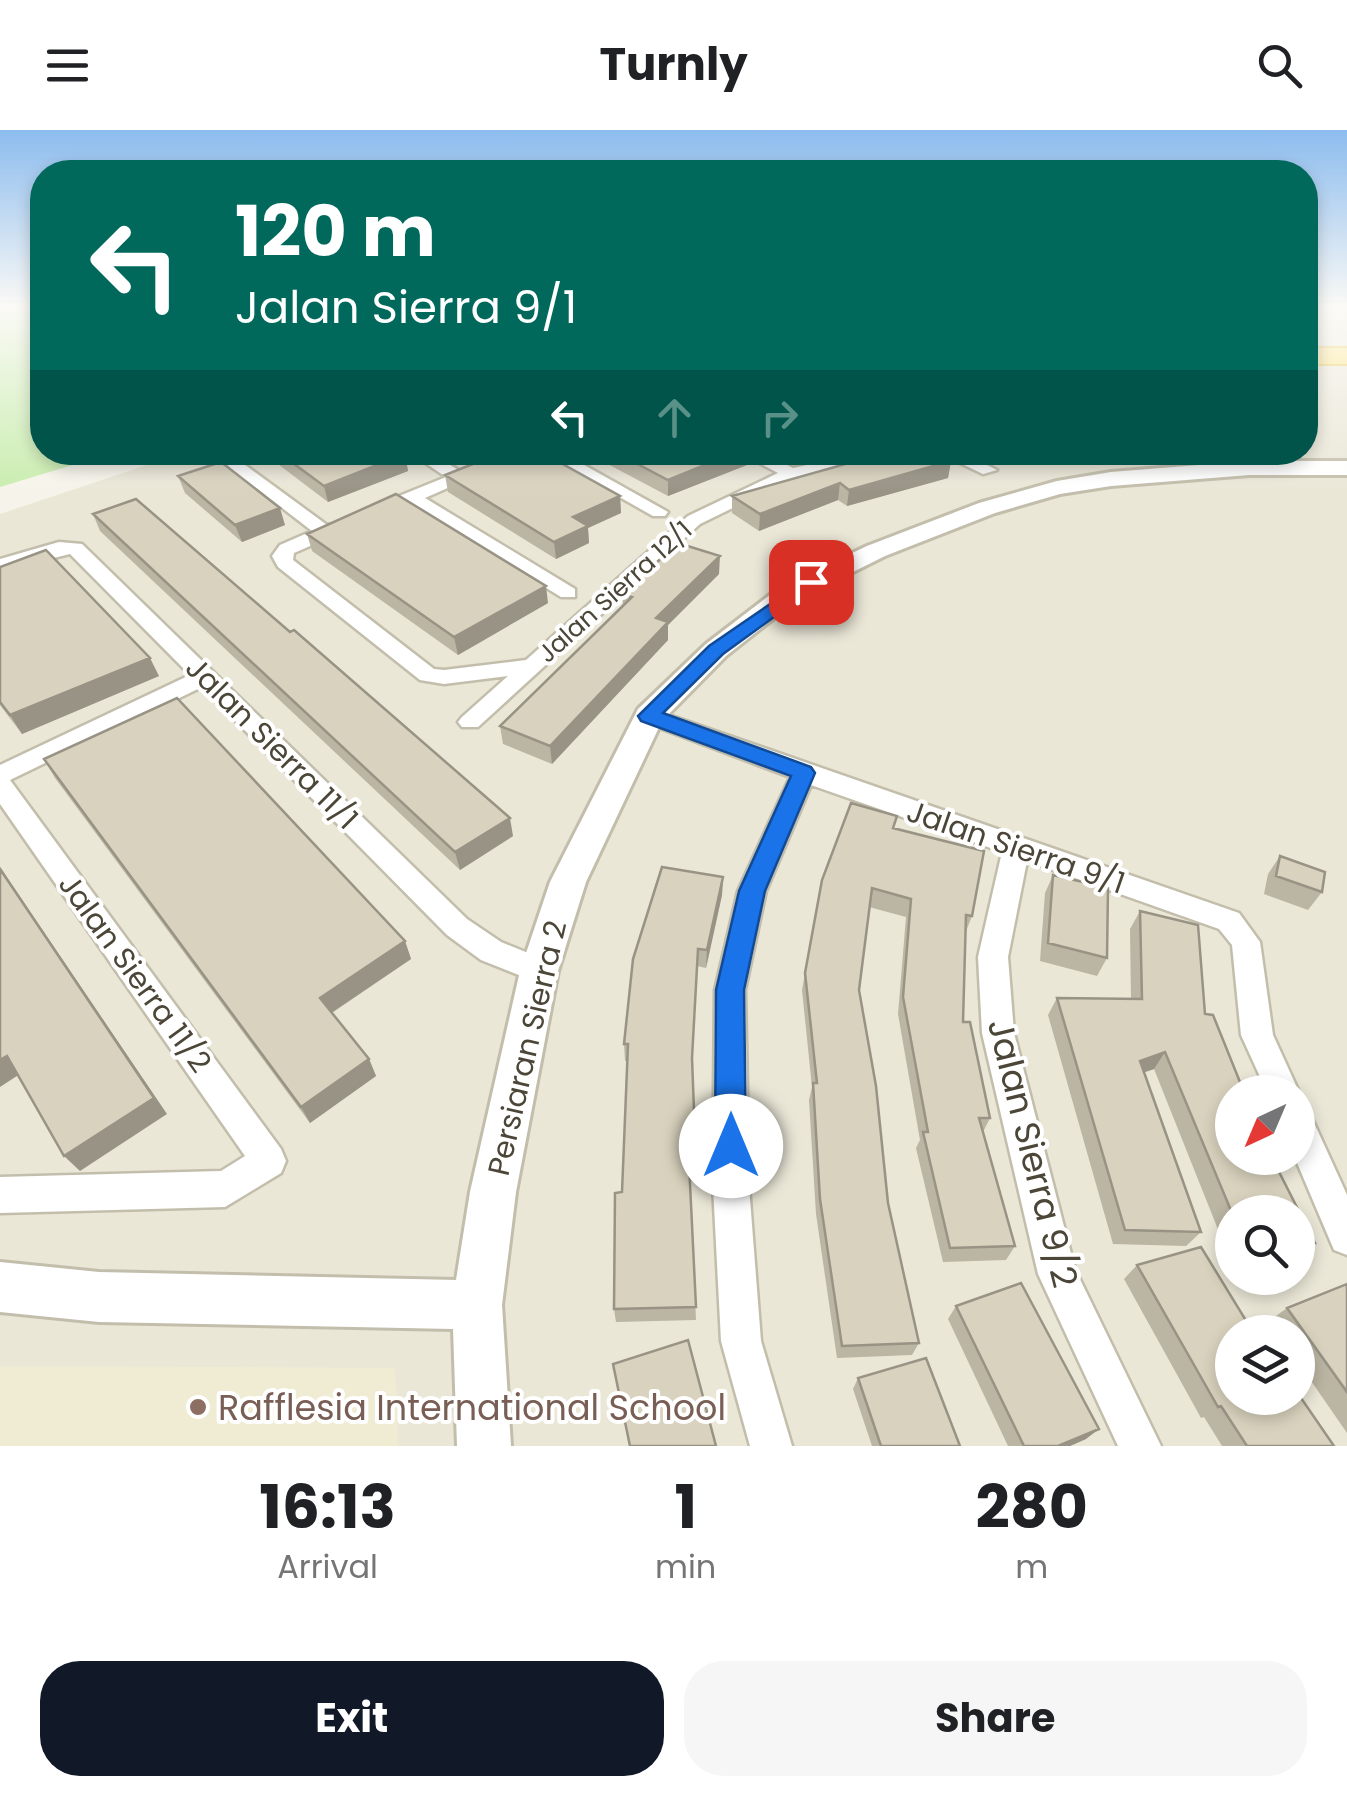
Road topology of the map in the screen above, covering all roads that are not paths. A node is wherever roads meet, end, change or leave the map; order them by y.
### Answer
1 (235, 465) edge
2 (438, 465) edge
3 (490, 465) edge
4 (572, 465) edge
5 (775, 465) edge
6 (834, 465) edge
7 (977, 465) edge
8 (830, 466) joint
9 (1347, 468) edge
10 (989, 470) dead end
11 (792, 473) junction
12 (459, 478) junction
13 (412, 497) junction
14 (660, 512) dead end
15 (325, 532) junction
16 (0, 565) edge
17 (568, 593) dead end
18 (531, 666) junction
19 (204, 677) junction
20 (648, 716) junction
21 (470, 722) dead end
22 (804, 773) junction
23 (0, 775) edge
24 (0, 785) edge
25 (1016, 847) junction
26 (539, 971) junction
27 (1276, 1075) edge
28 (1315, 1164) edge
29 (0, 1196) edge
30 (1347, 1237) edge
31 (0, 1286) edge
32 (477, 1305) junction
33 (484, 1446) edge
34 (771, 1446) edge
35 (1140, 1446) edge

1 - 15 street
2 - 12 street
3 - 12 street
4 - 14 street
5 - 11 street
6 - 8 street, Jalan Sierra 12/1
7 - 10 street
8 - 11 street, Jalan Sierra 12/1
9 - 20 street, Persiaran Sierra 2
11 - 18 street, Jalan Sierra 12/1
12 - 13 street
13 - 15 street
13 - 17 street
15 - 18 street
16 - 19 street, Jalan Sierra 11/1
18 - 21 street, Jalan Sierra 12/1
19 - 23 street
19 - 26 street, Jalan Sierra 11/1
20 - 22 street, Jalan Sierra 9/1
20 - 26 street, Persiaran Sierra 2
22 - 25 street, Jalan Sierra 9/1
22 - 34 street
24 - 29 street, Jalan Sierra 11/2
25 - 27 street, Jalan Sierra 9/1
25 - 35 street, Jalan Sierra 9/2
26 - 32 street, Persiaran Sierra 2
28 - 30 street
31 - 32 street
32 - 33 street, Persiaran Sierra 2

